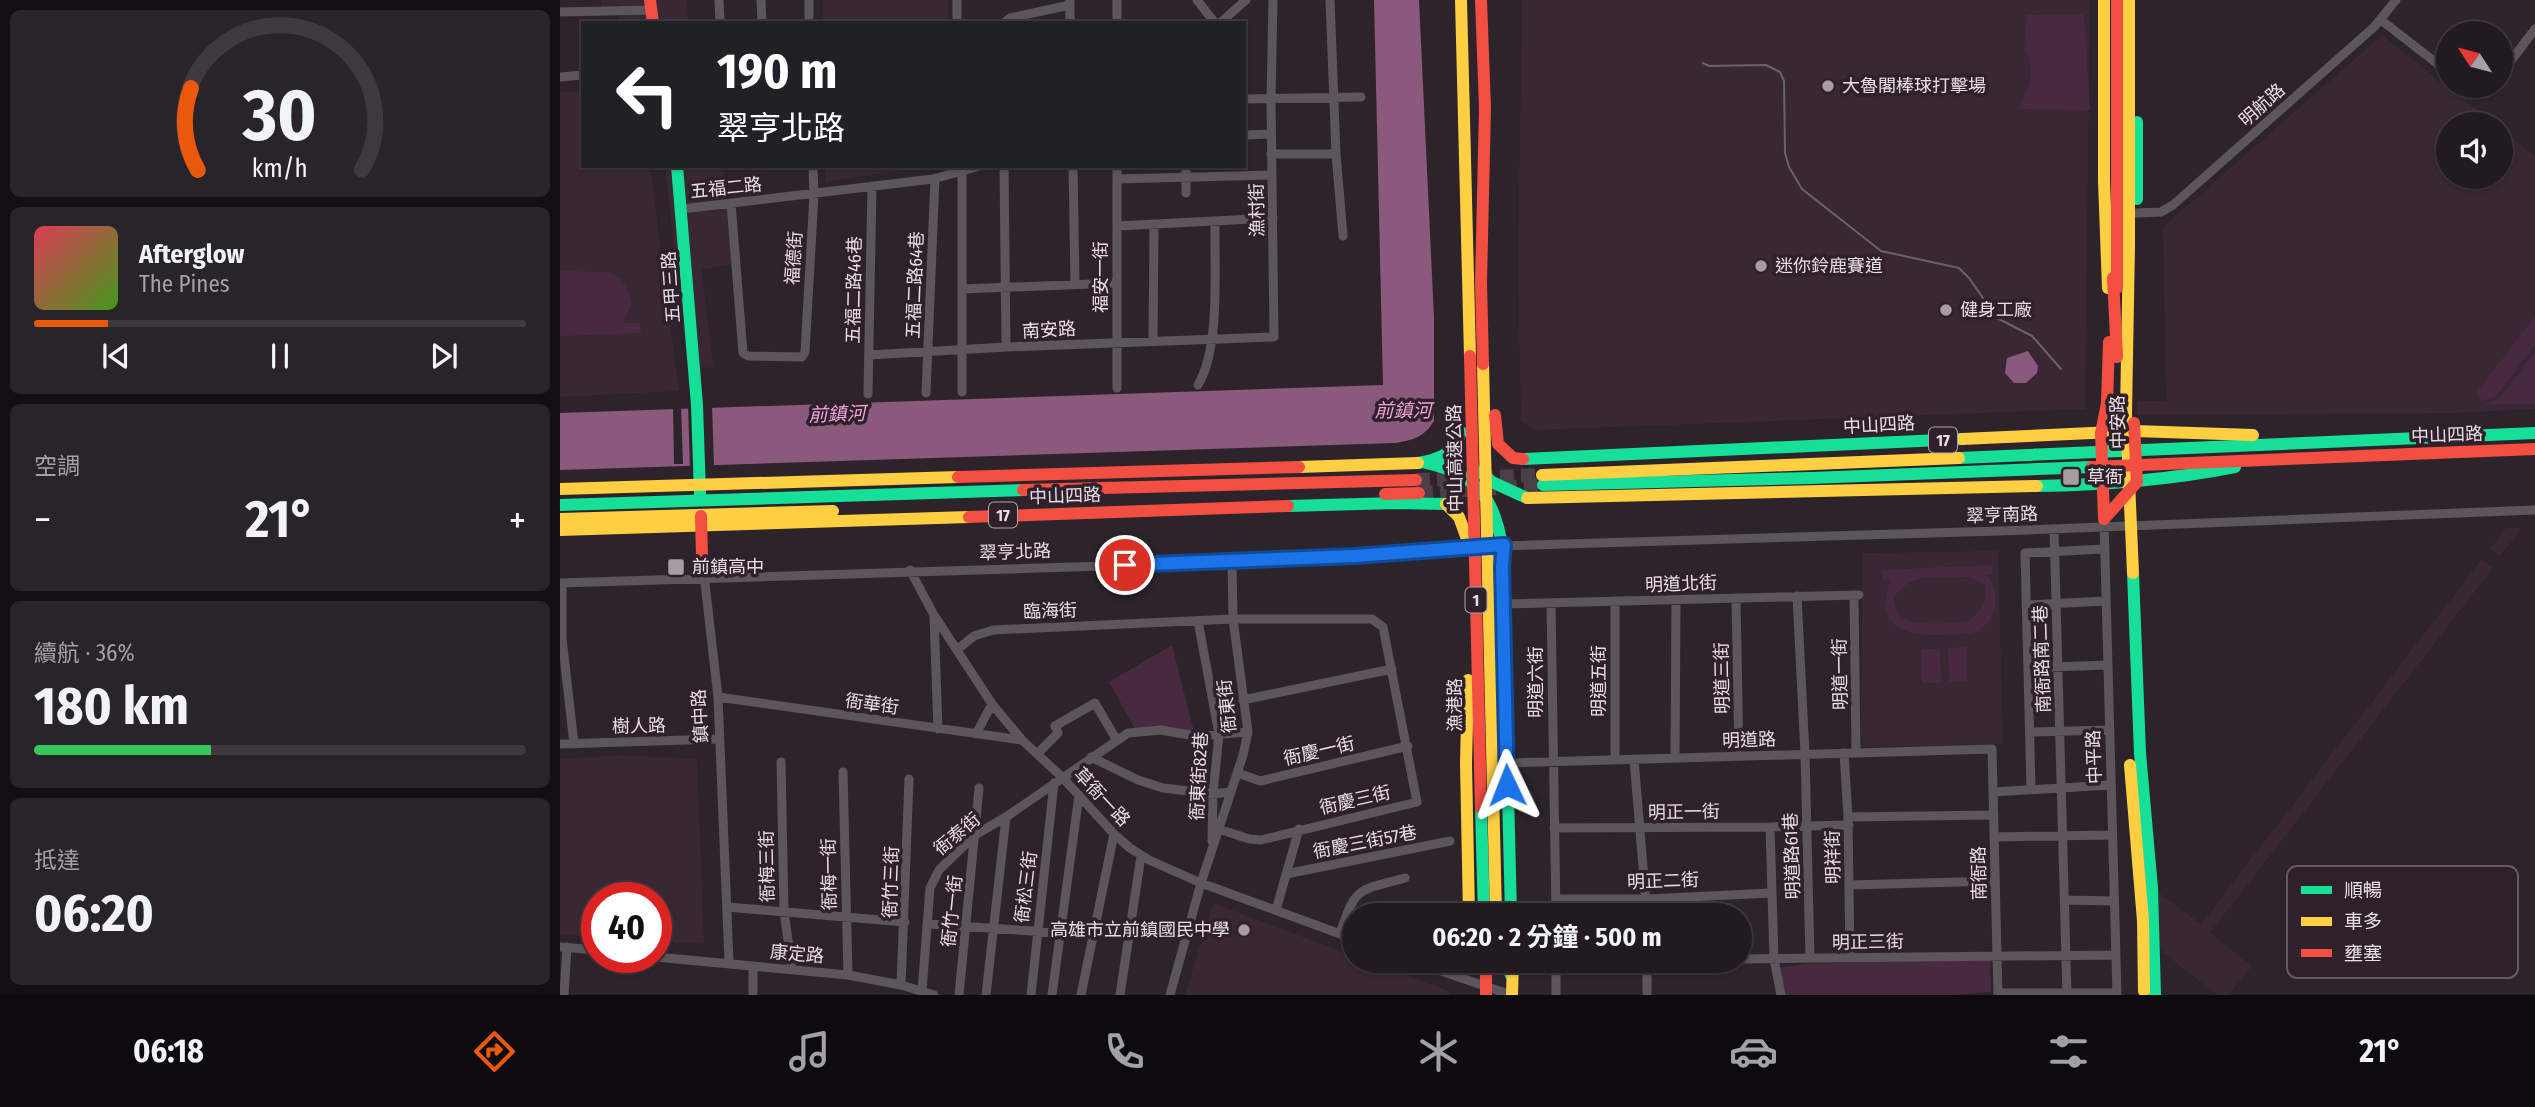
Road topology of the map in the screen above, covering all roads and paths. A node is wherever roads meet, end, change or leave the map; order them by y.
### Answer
1 (719, 0) edge
2 (761, 0) edge
3 (809, 0) edge
4 (957, 0) edge
5 (1117, 0) edge
6 (1197, 0) edge
7 (1246, 0) edge
8 (1273, 0) edge
9 (1330, 0) edge
10 (1461, 0) edge
11 (1481, 0) edge
12 (2104, 0) edge
13 (2137, 0) edge
14 (2396, 0) edge
15 (1070, 3) edge
16 (2120, 4) edge
17 (652, 11) edge
18 (560, 12) edge
19 (2381, 20) junction
20 (720, 21) edge
21 (762, 21) edge
22 (809, 21) edge
23 (957, 21) edge
24 (1006, 21) edge
25 (1070, 21) edge
26 (1117, 21) edge
27 (1216, 21) edge
28 (1220, 21) edge
29 (2535, 29) edge
30 (2513, 58) edge
31 (2436, 63) edge
32 (581, 75) edge
33 (560, 77) edge
34 (1333, 97) junction
35 (1361, 97) dead end
36 (1246, 99) edge
37 (1271, 99) junction
38 (1485, 108) junction
39 (1464, 121) junction
40 (1271, 134) junction
41 (1246, 135) edge
42 (1271, 154) junction
43 (1336, 154) junction
44 (677, 168) edge
45 (813, 168) edge
46 (1004, 168) edge
47 (1073, 168) edge
48 (1117, 168) edge
49 (1186, 168) edge
50 (961, 169) edge
51 (1272, 175) junction
52 (935, 178) junction
53 (1186, 178) junction
54 (1117, 179) junction
55 (872, 186) junction
56 (1186, 193) dead end
57 (814, 195) junction
58 (731, 203) junction
59 (682, 209) junction
60 (2136, 213) junction
61 (1273, 218) junction
62 (1215, 221) junction
63 (1154, 224) junction
64 (1117, 226) junction
65 (1343, 236) dead end
66 (1117, 283) junction
67 (1475, 283) junction
68 (1075, 284) junction
69 (1007, 287) junction
70 (962, 289) junction
71 (2109, 323) junction
72 (2135, 325) junction
73 (1274, 337) joint
74 (1213, 340) junction
75 (1153, 341) junction
76 (1117, 342) junction
77 (1006, 348) junction
78 (963, 350) junction
79 (928, 352) junction
80 (869, 355) junction
81 (1198, 385) dead end
82 (1117, 388) dead end
83 (962, 392) dead end
84 (926, 393) dead end
85 (868, 394) dead end
86 (2135, 431) junction
87 (1461, 432) junction
88 (2101, 433) junction
89 (2535, 433) edge
90 (2363, 439) junction
91 (2136, 449) junction
92 (2535, 449) edge
93 (2102, 451) junction
94 (2276, 458) junction
95 (1418, 463) junction
96 (2136, 464) junction
97 (2102, 466) junction
98 (699, 468) joint
99 (2137, 482) junction
100 (699, 484) junction
101 (2103, 485) junction
102 (560, 489) edge
103 (700, 500) junction
104 (1446, 504) joint
105 (560, 505) edge
106 (2535, 510) edge
107 (560, 519) edge
108 (701, 520) junction
109 (2104, 522) junction
110 (2054, 528) junction
111 (560, 530) edge
112 (1504, 545) junction
113 (1471, 548) junction
114 (2104, 549) junction
115 (2055, 551) junction
116 (702, 557) joint
117 (1232, 562) junction
118 (910, 570) junction
119 (705, 578) junction
120 (561, 583) edge
121 (1856, 595) joint
122 (1797, 596) junction
123 (1736, 598) junction
124 (1615, 601) junction
125 (1676, 601) junction
126 (2106, 601) junction
127 (1551, 603) junction
128 (2057, 603) junction
129 (1503, 604) junction
130 (2026, 606) junction
131 (1483, 612) junction
132 (934, 615) junction
133 (1233, 619) junction
134 (1198, 621) junction
135 (2130, 629) junction
136 (561, 638) edge
137 (958, 649) junction
138 (2108, 665) junction
139 (2058, 666) junction
140 (2028, 668) junction
141 (1392, 669) junction
142 (718, 697) junction
143 (1242, 700) junction
144 (992, 704) junction
145 (937, 729) junction
146 (2109, 730) junction
147 (2060, 731) junction
148 (1248, 732) junction
149 (2030, 732) junction
150 (976, 734) junction
151 (1219, 734) junction
152 (1116, 739) junction
153 (718, 740) junction
154 (1022, 740) junction
155 (560, 744) edge
156 (574, 744) junction
157 (1408, 747) junction
158 (1992, 749) joint
159 (1856, 753) junction
160 (1037, 754) junction
161 (1804, 754) junction
162 (1843, 754) junction
163 (1739, 756) junction
164 (1091, 757) junction
165 (1675, 758) junction
166 (1634, 759) junction
167 (1615, 760) junction
168 (781, 762) dead end
169 (1552, 762) junction
170 (1507, 763) junction
171 (842, 772) dead end
172 (1237, 773) junction
173 (909, 779) dead end
174 (1058, 780) junction
175 (2111, 785) junction
176 (979, 788) dead end
177 (2062, 788) junction
178 (2031, 789) junction
179 (1230, 792) junction
180 (1993, 792) junction
181 (1213, 794) junction
182 (1079, 795) junction
183 (1994, 815) junction
184 (1006, 817) junction
185 (1849, 821) junction
186 (1807, 826) junction
187 (1770, 827) junction
188 (1554, 828) junction
189 (1640, 828) junction
190 (1219, 829) junction
191 (1298, 830) junction
192 (1114, 834) junction
193 (975, 835) junction
194 (2112, 835) junction
195 (2063, 836) junction
196 (1994, 837) junction
197 (1450, 841) dead end
198 (1212, 851) junction
199 (1141, 856) junction
200 (1286, 874) junction
201 (1405, 878) dead end
202 (1995, 881) junction
203 (1201, 883) junction
204 (1850, 884) junction
205 (1771, 893) junction
206 (1556, 899) junction
207 (1647, 899) junction
208 (2065, 900) junction
209 (2114, 901) junction
210 (1469, 903) edge
211 (1477, 903) edge
212 (1484, 903) edge
213 (1495, 903) edge
214 (1503, 903) edge
215 (1511, 903) edge
216 (1556, 903) edge
217 (1647, 903) edge
218 (727, 908) junction
219 (1276, 910) junction
220 (784, 912) junction
221 (845, 917) junction
222 (905, 922) junction
223 (928, 924) junction
224 (966, 927) junction
225 (993, 929) junction
226 (1036, 931) junction
227 (1060, 933) junction
228 (1340, 934) joint
229 (1093, 935) junction
230 (563, 947) edge
231 (581, 949) edge
232 (2066, 955) junction
233 (2116, 955) junction
234 (1997, 956) junction
235 (672, 958) edge
236 (1810, 958) junction
237 (1850, 958) junction
238 (1752, 959) edge
239 (1774, 959) junction
240 (729, 962) junction
241 (753, 966) junction
242 (792, 969) junction
243 (1464, 973) edge
244 (1497, 973) edge
245 (1510, 973) edge
246 (1512, 973) edge
247 (1556, 973) edge
248 (1647, 973) edge
249 (848, 975) junction
250 (1481, 977) edge
251 (1512, 977) junction
252 (901, 985) junction
253 (922, 991) junction
254 (1998, 994) edge
255 (2067, 994) edge
256 (2117, 994) edge
257 (564, 995) edge
258 (753, 995) edge
259 (934, 995) edge
260 (959, 995) edge
261 (986, 995) edge
262 (1031, 995) edge
263 (1052, 995) edge
264 (1082, 995) edge
265 (1120, 995) edge
266 (1170, 995) edge
267 (1497, 995) edge
268 (1512, 995) edge
269 (1556, 995) edge
270 (1647, 995) edge
271 (1781, 995) edge
272 (2144, 995) edge
273 (2155, 995) edge

1 - 20 street
2 - 21 street
3 - 22 street
4 - 23 street
5 - 26 street
6 - 27 street
7 - 28 street
8 - 37 street, 漁村街
9 - 34 street
10 - 39 main road, 中山高速公路 / 1
11 - 38 main road, 中山高速公路 / 1
12 - 71 main road, 中安路
13 - 60 main road, 中安路
14 - 19 street, 明航路
15 - 24 street
15 - 25 street
16 - 71 main road, 中安路
16 - 72 main road, 中安路
16 - 135 main road
17 - 18 street
19 - 31 street
19 - 60 street, 明航路
29 - 30 street
32 - 33 street
34 - 35 street
34 - 37 street
34 - 43 street
36 - 37 street
37 - 40 street, 漁村街
38 - 67 main road, 中山高速公路 / 1
38 - 88 main road, 中山四路 / 17
39 - 67 main road, 中山高速公路 / 1
39 - 87 main road
40 - 41 street
40 - 42 street, 漁村街
42 - 43 street
42 - 51 street, 漁村街
43 - 65 street
44 - 59 main road, 五甲三路
45 - 57 street, 福德街
46 - 69 street, 南安路
47 - 68 street
48 - 54 street, 福安一街
49 - 53 street
50 - 52 street, 五福二路
50 - 70 street
51 - 53 street
51 - 61 street, 漁村街
52 - 55 street, 五福二路
52 - 79 street, 五福二路64巷
53 - 54 street
53 - 56 street
54 - 64 street, 福安一街
55 - 57 street, 五福二路
55 - 80 street, 五福二路46巷
57 - 58 street, 五福二路
57 - 58 street, 福德街
58 - 59 street, 五福二路
59 - 98 main road, 五甲三路
60 - 72 main road, 中安路
61 - 62 street
61 - 73 street, 漁村街
62 - 63 street
62 - 74 street
63 - 64 street
63 - 75 street
64 - 66 street, 福安一街
66 - 68 street
66 - 76 street, 福安一街
67 - 131 main road, 中山高速公路 / 1
68 - 69 street
69 - 70 street
69 - 77 street, 南安路
70 - 78 street
71 - 88 main road, 中安路
72 - 86 main road, 中安路
73 - 74 street, 南安路
74 - 75 street, 南安路
74 - 81 street
75 - 76 street, 南安路
76 - 77 street, 南安路
76 - 82 street, 福安一街
77 - 78 street
78 - 79 street
78 - 83 street
79 - 80 street
79 - 84 street, 五福二路64巷
80 - 85 street, 五福二路46巷
86 - 88 main road, 中山四路 / 17
86 - 90 main road, 中山四路 / 17
86 - 91 main road, 中安路
87 - 95 main road
87 - 101 main road, 中山四路 / 17
88 - 93 main road, 中安路
89 - 90 main road, 中山四路 / 17
90 - 91 main road, 中山四路 / 17
91 - 93 main road, 中山四路 / 17
91 - 96 main road, 中安路
92 - 94 main road, 中山四路 / 17
93 - 97 main road, 中安路
93 - 97 main road, 中山四路 / 17
94 - 96 main road, 中山四路 / 17
94 - 99 main road, 中山四路 / 17
95 - 100 main road, 中山四路
95 - 112 main road
96 - 97 main road, 中山四路 / 17
96 - 99 main road, 中安路
97 - 101 main road, 中安路
98 - 100 main road, 鎮中路
99 - 101 main road, 中山四路 / 17
99 - 109 main road
100 - 102 main road, 中山四路
100 - 103 main road, 鎮中路
101 - 109 main road, 中安路
103 - 105 main road, 中山四路 / 17
103 - 108 main road, 鎮中路
103 - 108 main road, 中山四路 / 17
104 - 108 main road, 中山四路 / 17
104 - 113 main road, 漁港路
106 - 109 street, 翠亨南路
107 - 108 main road, 中山四路 / 17
108 - 111 main road, 中山四路 / 17
108 - 116 main road, 鎮中路
109 - 110 street, 翠亨南路
109 - 114 street, 中平路
110 - 112 street, 翠亨南路
110 - 115 street, 南衙路南二巷
112 - 113 street, 翠亨南路
112 - 129 main road
113 - 117 street, 翠亨北路
113 - 211 main road, 漁港路
114 - 115 street
114 - 126 street, 中平路
115 - 128 street, 南衙路南二巷
115 - 130 street, 南衙路南二巷
116 - 119 street, 鎮中路
117 - 118 street, 翠亨北路
117 - 133 street, 衙東街
118 - 119 street, 翠亨北路
118 - 132 street, 草衙一路
119 - 120 street, 翠亨北路
119 - 142 street, 鎮中路
120 - 136 street
121 - 122 street, 明道北街
121 - 159 street, 明道一街
122 - 123 street, 明道北街
122 - 161 street, 明道路61巷
123 - 125 street, 明道北街
123 - 163 street, 明道三街
124 - 125 street, 明道北街
124 - 127 street, 明道北街
124 - 167 street, 明道五街
125 - 165 street
126 - 128 street
126 - 138 street, 中平路
127 - 129 street, 明道北街
127 - 169 street, 明道六街
128 - 130 street
128 - 139 street, 南衙路南二巷
129 - 170 main road
130 - 140 street, 南衙路南二巷
131 - 210 main road
131 - 212 main road, 中山高速公路 / 1
131 - 213 main road, 中山高速公路 / 1
131 - 214 main road
132 - 137 street, 草衙一路
132 - 145 street
133 - 134 street, 臨海街
133 - 141 street, 臨海街
133 - 143 street, 衙東街
134 - 137 street, 臨海街
134 - 151 street, 衙東街82巷
135 - 272 main road
135 - 273 main road
136 - 156 street
137 - 144 street, 草衙一路
138 - 139 street
138 - 146 street, 中平路
139 - 140 street
139 - 147 street, 南衙路南二巷
140 - 149 street, 南衙路南二巷
141 - 143 street
141 - 157 street
142 - 145 street, 衙華街
142 - 153 street, 鎮中路
143 - 148 street, 衙東街
144 - 150 street
144 - 154 street, 草衙一路
145 - 150 street, 衙華街
146 - 147 street
146 - 175 street, 中平路
147 - 149 street
147 - 177 street, 南衙路南二巷
148 - 151 street
148 - 172 street, 衙東街
149 - 178 street, 南衙路南二巷
150 - 154 street, 衙華街
151 - 152 street
151 - 181 street, 衙東街82巷
152 - 160 street
152 - 164 street, 衙泰街
153 - 156 street, 樹人路
153 - 218 street, 鎮中路
154 - 160 street, 草衙一路
155 - 156 street, 樹人路
157 - 172 street, 衙慶一街
157 - 191 street, 衙慶三街
158 - 159 street, 明道路
158 - 180 street, 南衙路
159 - 162 street, 明道路
160 - 174 street, 草衙一路
161 - 162 street, 明道路
161 - 163 street, 明道路
161 - 186 street, 明道路61巷
162 - 185 street
163 - 165 street, 明道路
164 - 174 street, 衙泰街
164 - 181 street
165 - 166 street, 明道路
166 - 167 street, 明道路
166 - 189 street
167 - 169 street, 明道路
168 - 220 street, 衙梅三街
169 - 170 street, 明道路
169 - 188 street, 明道六街
170 - 215 main road
171 - 221 street, 衙梅一街
172 - 179 street, 衙東街
173 - 222 street, 衙竹三街
174 - 182 street, 草衙一路
174 - 184 street, 衙泰街
174 - 226 street, 衙松三街
175 - 177 street
175 - 194 street, 中平路
176 - 193 street, 衙竹一街
177 - 178 street
177 - 195 street, 南衙路南二巷
178 - 180 street
179 - 181 street
179 - 190 street, 衙東街
180 - 183 street, 南衙路
181 - 198 street, 衙東街82巷
182 - 192 street, 草衙一路
182 - 227 street
183 - 185 street, 明祥街
183 - 196 street, 南衙路
184 - 193 street, 衙泰街
184 - 225 street
185 - 186 street, 明正一街
185 - 204 street, 明祥街
186 - 187 street, 明正一街
186 - 236 street, 明道路61巷
187 - 189 street, 明正一街
187 - 205 street
188 - 189 street, 明正一街
188 - 206 street
189 - 207 street
190 - 191 street
190 - 198 street, 衙東街
191 - 200 street, 衙慶三街
192 - 199 street, 草衙一路
192 - 229 street
193 - 223 street, 衙泰街
193 - 224 street, 衙竹一街
194 - 195 street
194 - 209 street, 中平路
195 - 196 street
195 - 208 street, 南衙路南二巷
196 - 202 street, 南衙路
197 - 200 street, 衙慶三街57巷
198 - 203 street, 衙東街
199 - 203 street, 草衙一路
199 - 265 street
200 - 219 street, 衙慶三街
201 - 228 street
202 - 204 street
202 - 234 street, 南衙路
203 - 219 street, 草衙一路
203 - 266 street, 衙東街
204 - 237 street, 明祥街
205 - 207 street, 明正二街
205 - 239 street
206 - 207 street, 明正二街
206 - 216 street
207 - 217 street
208 - 209 street
208 - 232 street, 南衙路南二巷
209 - 233 street, 中平路
218 - 220 street
218 - 240 street, 鎮中路
219 - 228 street, 草衙一路
220 - 221 street
220 - 242 street, 衙梅三街
221 - 222 street
221 - 249 street, 衙梅一街
222 - 252 street, 衙竹三街
223 - 224 street
223 - 253 street, 衙泰街
224 - 225 street
224 - 260 street, 衙竹一街
225 - 226 street
225 - 261 street
226 - 227 street
226 - 262 street, 衙松三街
227 - 229 street
227 - 263 street
229 - 264 street
230 - 231 street
230 - 257 street
232 - 233 street, 明正三街
232 - 234 street, 明正三街
232 - 255 street, 南衙路南二巷
233 - 256 street, 中平路
234 - 237 street, 明正三街
234 - 254 street, 南衙路
235 - 240 street, 康定路
236 - 237 street, 明正三街
236 - 239 street, 明正三街
238 - 239 street, 明正三街
239 - 271 street
240 - 241 street, 康定路
241 - 242 street, 康定路
241 - 258 street
242 - 249 street, 康定路
243 - 250 street
244 - 267 main road
245 - 251 main road
246 - 251 main road
247 - 269 street
248 - 270 street
249 - 252 street, 康定路
250 - 268 street
251 - 268 main road
252 - 253 street, 康定路
253 - 259 street, 康定路
254 - 255 street
255 - 256 street

